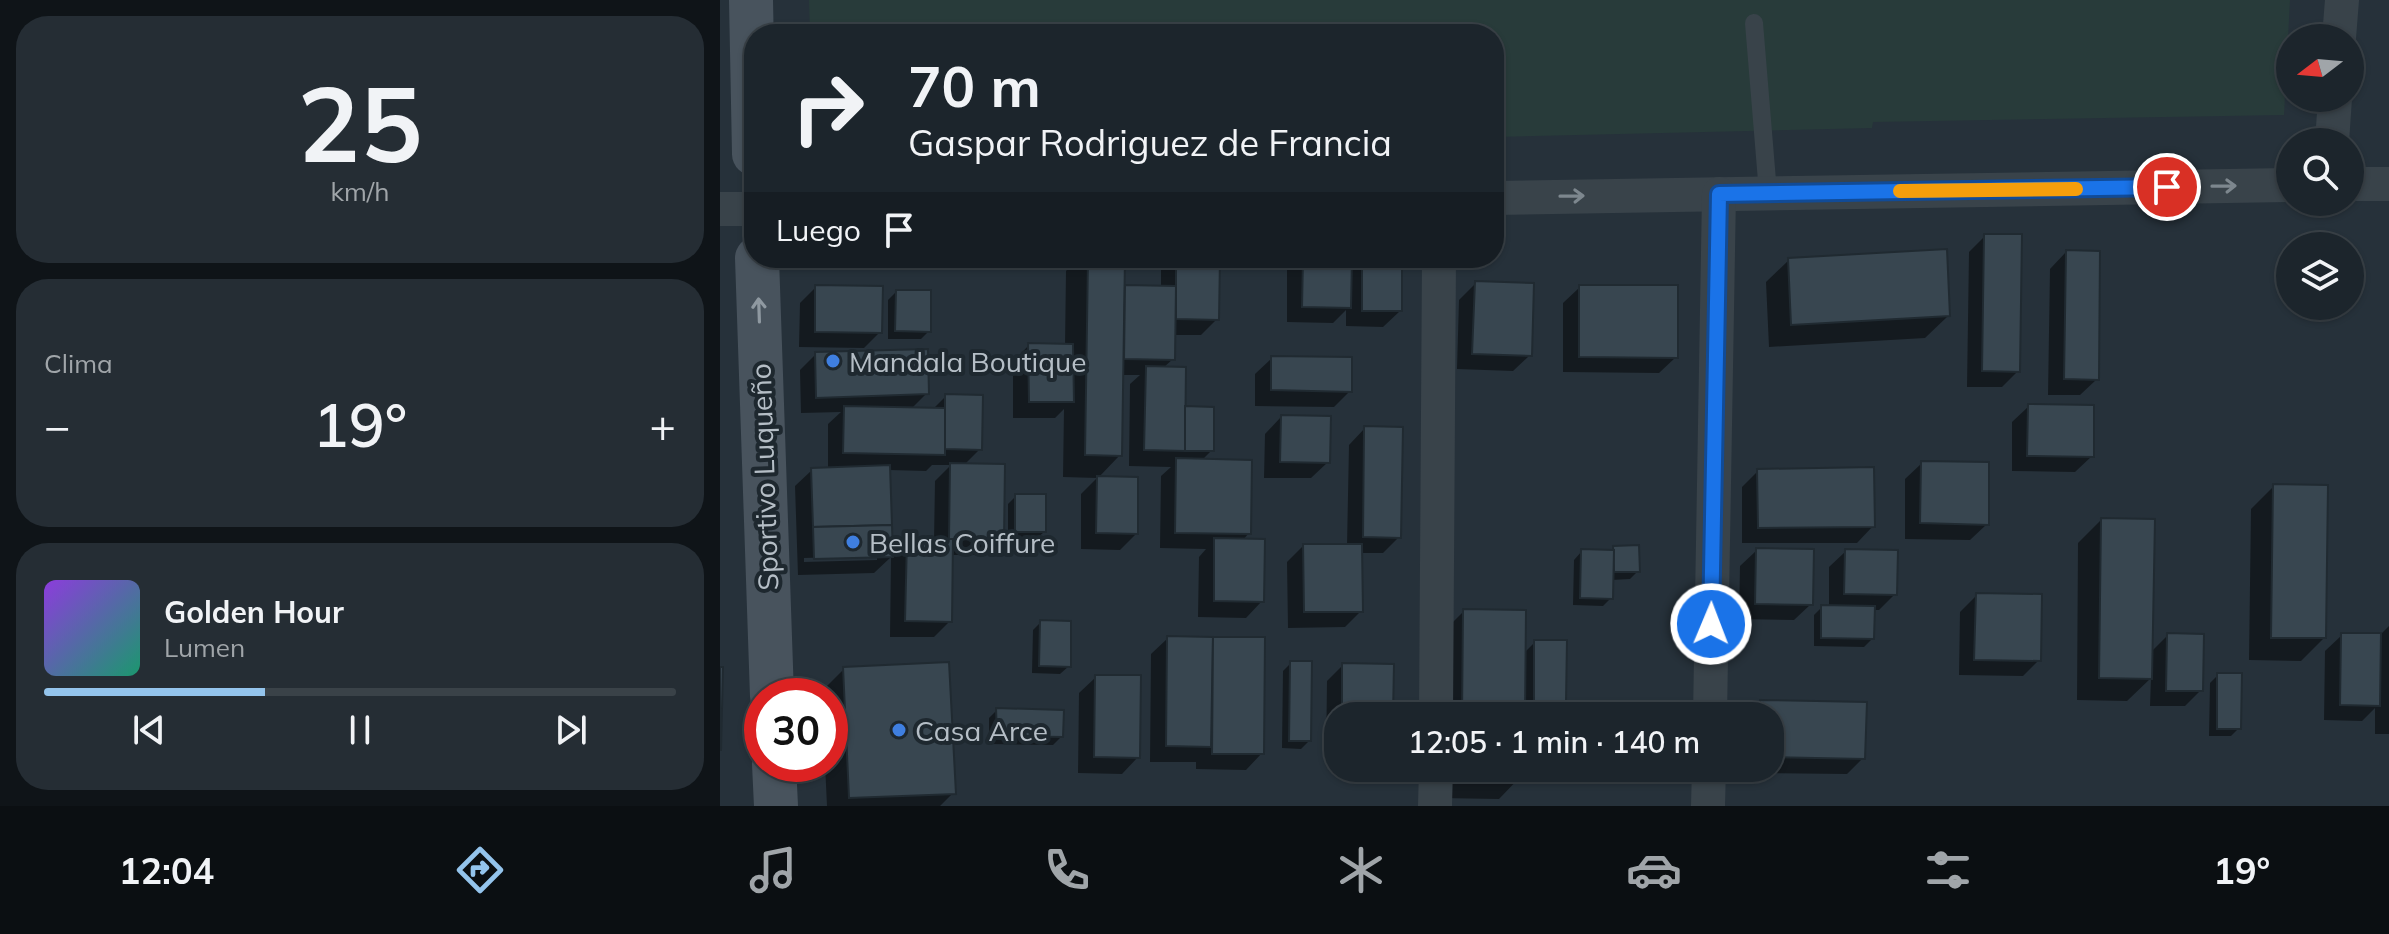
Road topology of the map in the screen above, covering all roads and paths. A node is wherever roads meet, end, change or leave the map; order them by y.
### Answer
1 (751, 0) edge
2 (2342, 0) edge
3 (1754, 23) dead end
4 (751, 24) edge
5 (2340, 24) edge
6 (2364, 184) edge
7 (2389, 184) edge
8 (2276, 185) edge
9 (1768, 193) junction
10 (1719, 194) junction
11 (1504, 198) edge
12 (720, 209) edge
13 (744, 209) edge
14 (757, 268) edge
15 (1439, 268) edge
16 (771, 678) edge
17 (1436, 702) edge
18 (1710, 702) edge
19 (775, 782) edge
20 (1436, 782) edge
21 (1709, 782) edge
22 (776, 806) edge
23 (1435, 806) edge
24 (1708, 806) edge

1 - 4 street
2 - 5 street
3 - 9 lane
6 - 7 street
9 -> 8 street
9 - 10 street
11 -> 10 street
10 - 18 street
12 - 13 street
16 -> 14 street, Sportivo Luqueño
15 - 17 street
19 - 22 street
20 - 23 street
21 - 24 street

